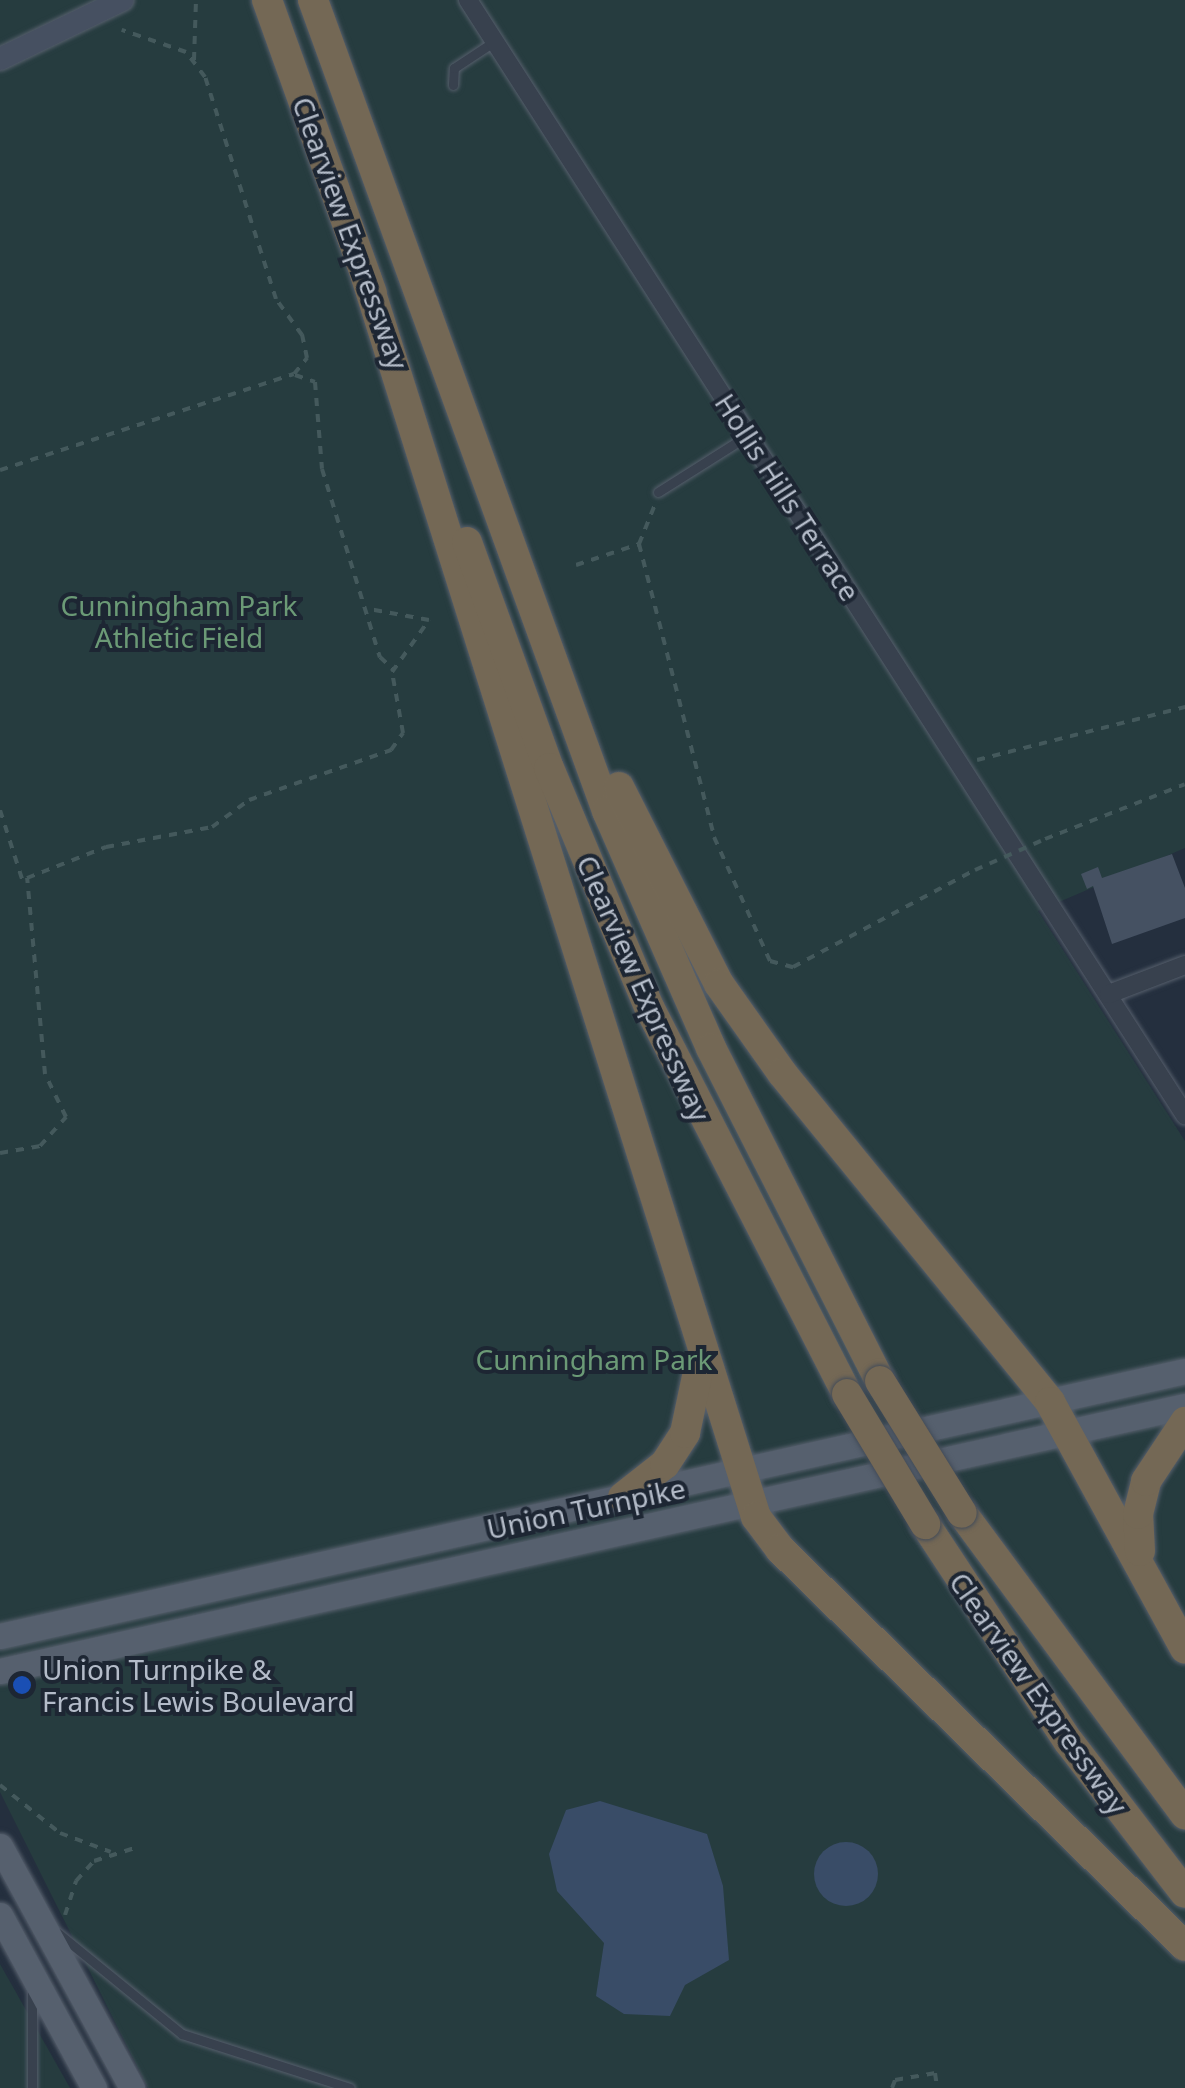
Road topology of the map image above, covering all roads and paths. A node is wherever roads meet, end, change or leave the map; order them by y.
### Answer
1 (122, 0) edge
2 (196, 0) edge
3 (313, 0) edge
4 (468, 0) edge
5 (267, 1) edge
6 (122, 30) dead end
7 (495, 42) junction
8 (0, 59) edge
9 (194, 60) junction
10 (453, 86) dead end
11 (366, 277) junction
12 (294, 374) junction
13 (748, 435) junction
14 (0, 470) edge
15 (658, 492) joint
16 (639, 544) junction
17 (512, 553) junction
18 (576, 565) dead end
19 (369, 609) junction
20 (393, 669) junction
21 (1185, 707) edge
22 (979, 759) dead end
23 (1185, 784) edge
24 (0, 810) edge
25 (24, 886) junction
26 (1185, 965) edge
27 (1110, 994) junction
28 (1185, 1115) edge
29 (0, 1154) edge
30 (694, 1334) junction
31 (1185, 1371) edge
32 (1050, 1402) junction
33 (1185, 1406) edge
34 (1185, 1422) edge
35 (1069, 1432) junction
36 (736, 1472) junction
37 (623, 1498) junction
38 (749, 1503) junction
39 (1153, 1587) junction
40 (0, 1636) edge
41 (1185, 1649) edge
42 (0, 1671) edge
43 (0, 1786) edge
44 (1185, 1814) edge
45 (0, 1846) edge
46 (138, 1846) dead end
47 (111, 1852) junction
48 (1185, 1893) edge
49 (0, 1915) edge
50 (38, 1915) junction
51 (65, 1915) dead end
52 (1185, 1946) edge
53 (32, 1972) junction
54 (32, 2088) edge
55 (94, 2088) edge
56 (132, 2088) edge
57 (350, 2088) edge
58 (892, 2088) edge
59 (937, 2088) edge

1 - 8 street
2 - 9 path
3 - 17 highway, Clearview Expressway
4 - 7 street, Hollis Hills Terrace
5 - 11 highway, Clearview Expressway
6 - 9 path
7 - 10 lane
7 - 13 street, Hollis Hills Terrace
9 - 12 path
11 - 30 highway
11 - 48 highway, Clearview Expressway, bridge
12 - 14 path
12 - 19 path
13 - 15 lane
13 - 27 street, Hollis Hills Terrace
15 - 16 path
16 - 18 path
16 - 23 path, bridge
17 - 32 highway
17 - 44 highway, Clearview Expressway, bridge
19 - 20 path
19 - 20 path
20 - 25 path
21 - 22 path
24 - 25 path
25 - 29 path
26 - 27 street
27 - 28 street, Hollis Hills Terrace
30 - 36 highway
30 - 37 highway
31 - 32 main road, Union Turnpike
32 - 35 highway
32 - 36 main road, Union Turnpike
33 - 35 main road, Union Turnpike
34 - 39 highway
35 - 38 main road, Union Turnpike
35 - 39 highway
36 - 37 main road, Union Turnpike
36 - 38 highway
37 - 40 main road, Union Turnpike
38 - 42 main road, Union Turnpike
38 - 52 highway
39 - 41 highway
43 - 47 path
45 - 50 main road
46 - 47 path
47 - 51 path
49 - 53 main road
50 - 56 main road
50 - 57 lane
53 - 54 lane
53 - 55 main road
58 - 59 path

